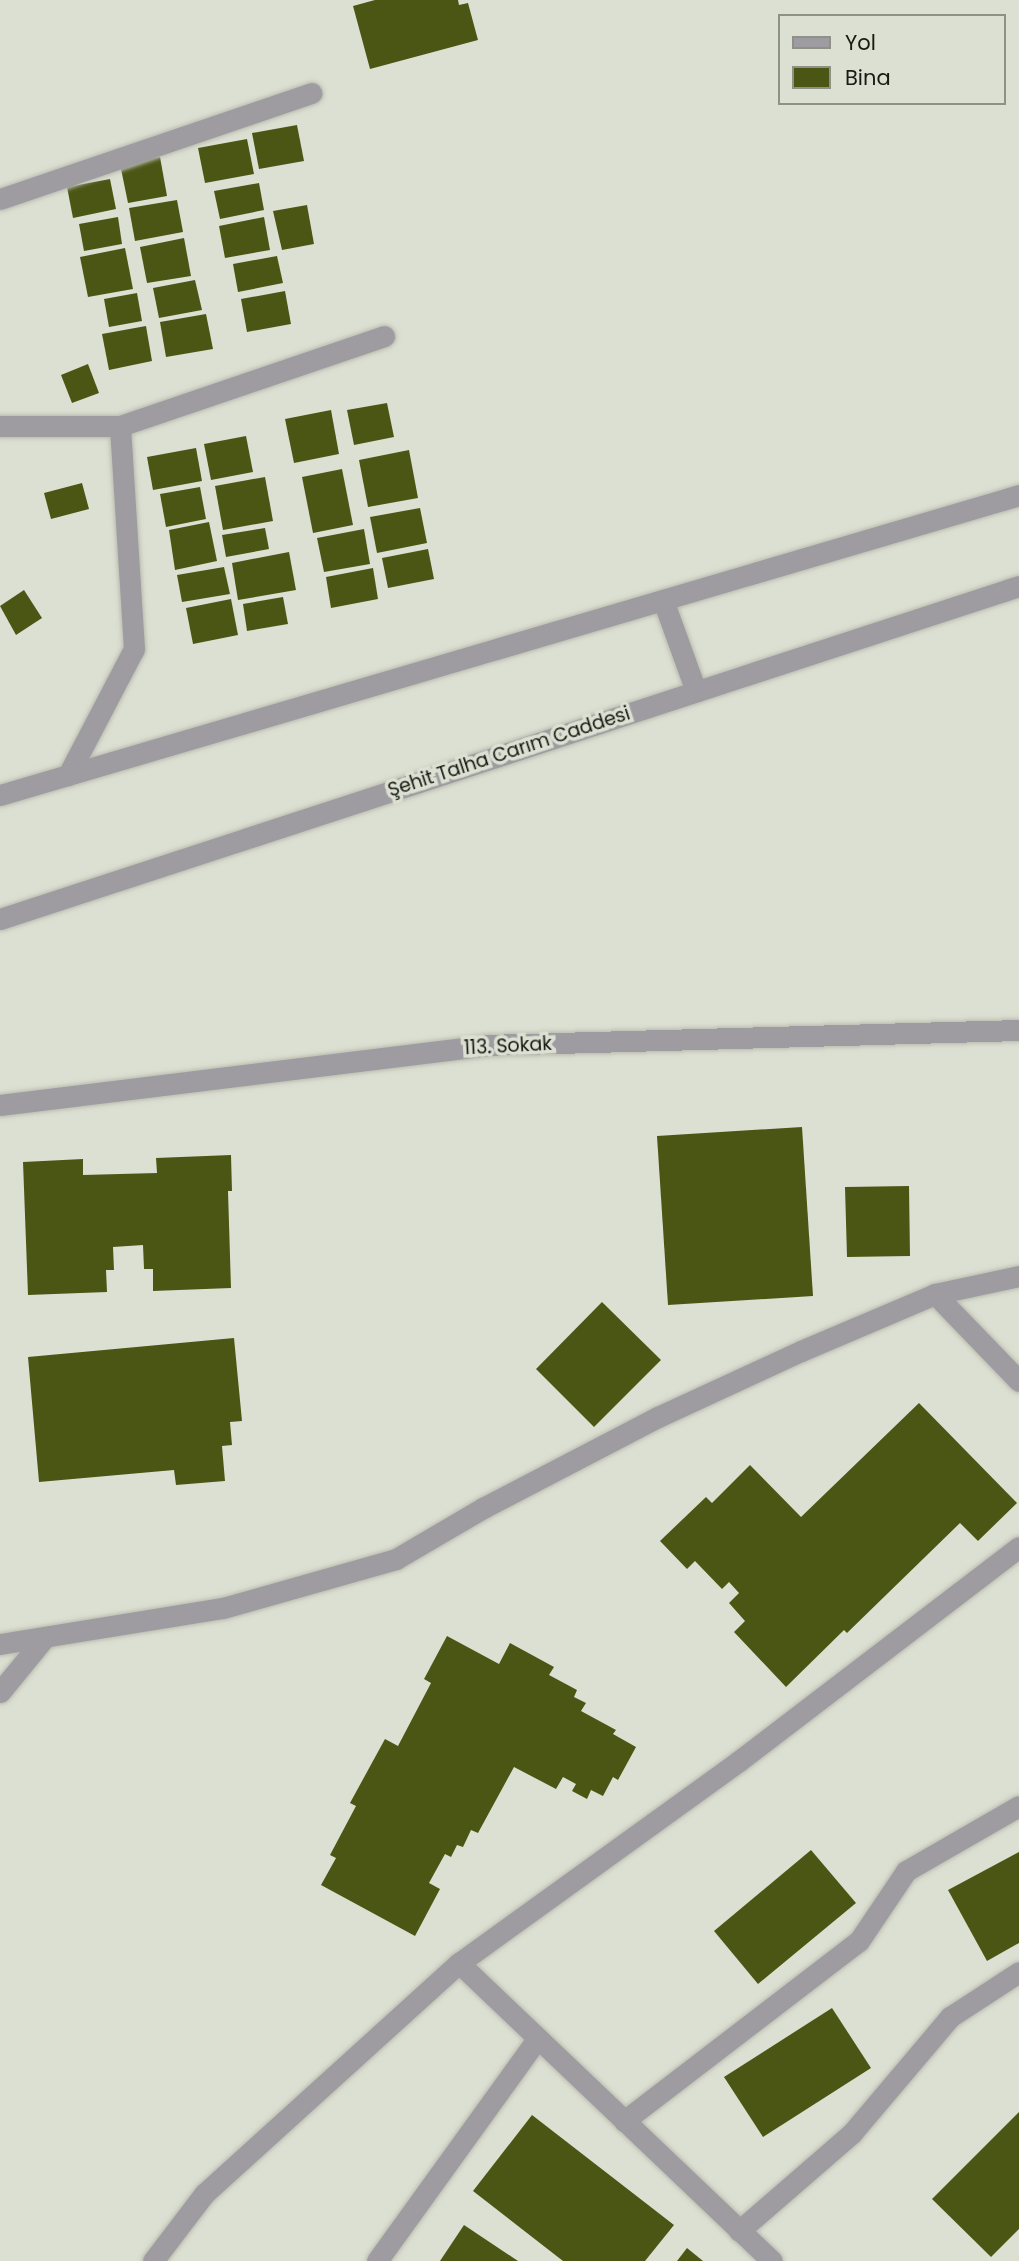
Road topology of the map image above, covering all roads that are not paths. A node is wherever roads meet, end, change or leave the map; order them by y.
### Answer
1 (311, 93) dead end
2 (0, 199) edge
3 (384, 336) dead end
4 (0, 426) edge
5 (120, 426) junction
6 (1019, 495) edge
7 (1019, 586) edge
8 (663, 600) junction
9 (696, 691) junction
10 (68, 775) junction
11 (0, 795) edge
12 (0, 919) edge
13 (1019, 1030) edge
14 (0, 1105) edge
15 (1019, 1276) edge
16 (934, 1294) junction
17 (1019, 1381) edge
18 (1019, 1547) edge
19 (45, 1637) junction
20 (0, 1644) edge
21 (0, 1692) edge
22 (1019, 1806) edge
23 (459, 1963) junction
24 (1019, 1972) edge
25 (538, 2038) junction
26 (624, 2121) junction
27 (739, 2231) junction
28 (153, 2261) edge
29 (377, 2261) edge
30 (772, 2261) edge

1 - 2 street
3 - 5 street
4 - 5 street
5 - 10 street
6 - 8 street
7 - 9 street, Şehit Talha Carım Caddesi
8 - 9 street
8 - 10 street
9 - 12 street, Şehit Talha Carım Caddesi
10 - 11 street
13 - 14 street, 113. Sokak
15 - 16 street
16 - 17 street
16 - 19 street
18 - 23 street
19 - 20 street
19 - 21 street
22 - 26 street
23 - 25 street
23 - 28 street
24 - 27 street
25 - 26 street
25 - 29 street
26 - 27 street
27 - 30 street

